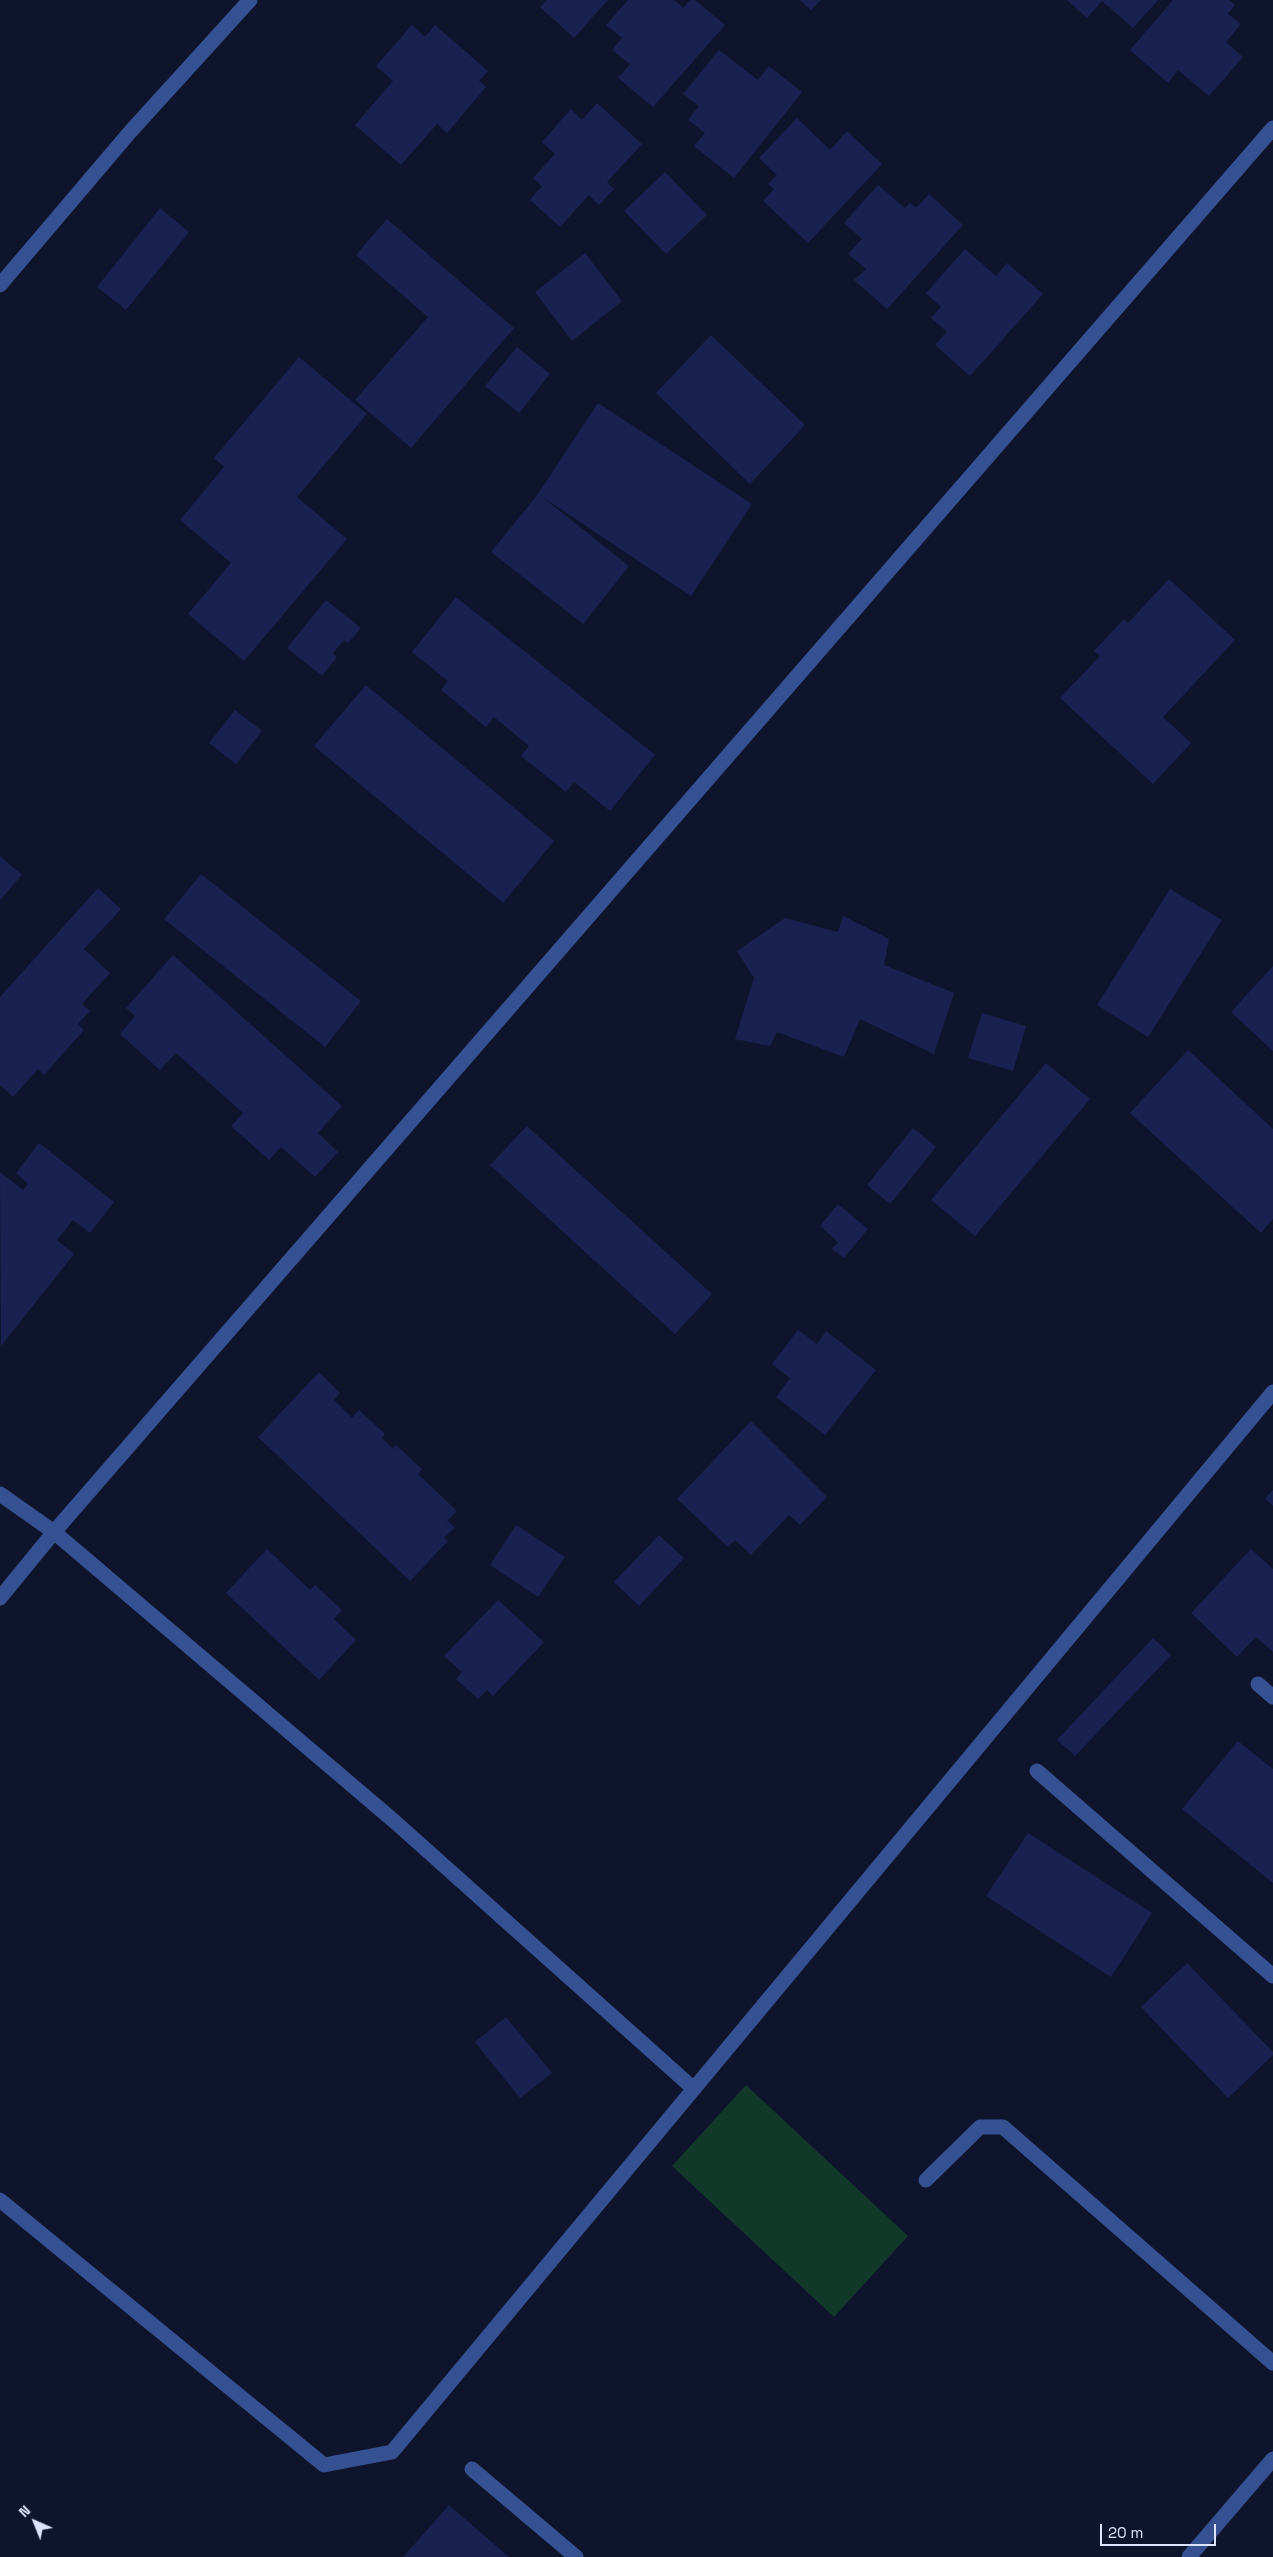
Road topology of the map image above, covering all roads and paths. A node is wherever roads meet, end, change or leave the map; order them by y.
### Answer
1 (250, 0) edge
2 (1273, 128) edge
3 (0, 285) edge
4 (1273, 1392) edge
5 (0, 1494) edge
6 (54, 1532) junction
7 (0, 1598) edge
8 (1258, 1684) dead end
9 (1273, 1697) edge
10 (1036, 1771) dead end
11 (1273, 1976) edge
12 (694, 2089) junction
13 (926, 2180) dead end
14 (0, 2200) edge
15 (1273, 2363) edge
16 (1273, 2459) edge
17 (472, 2469) dead end
18 (576, 2557) edge
19 (1189, 2557) edge

1 - 3 street
2 - 6 street
4 - 12 street
5 - 6 street
6 - 7 street
6 - 12 street
8 - 9 street
10 - 11 street
12 - 14 street
13 - 15 street
16 - 19 street
17 - 18 street

